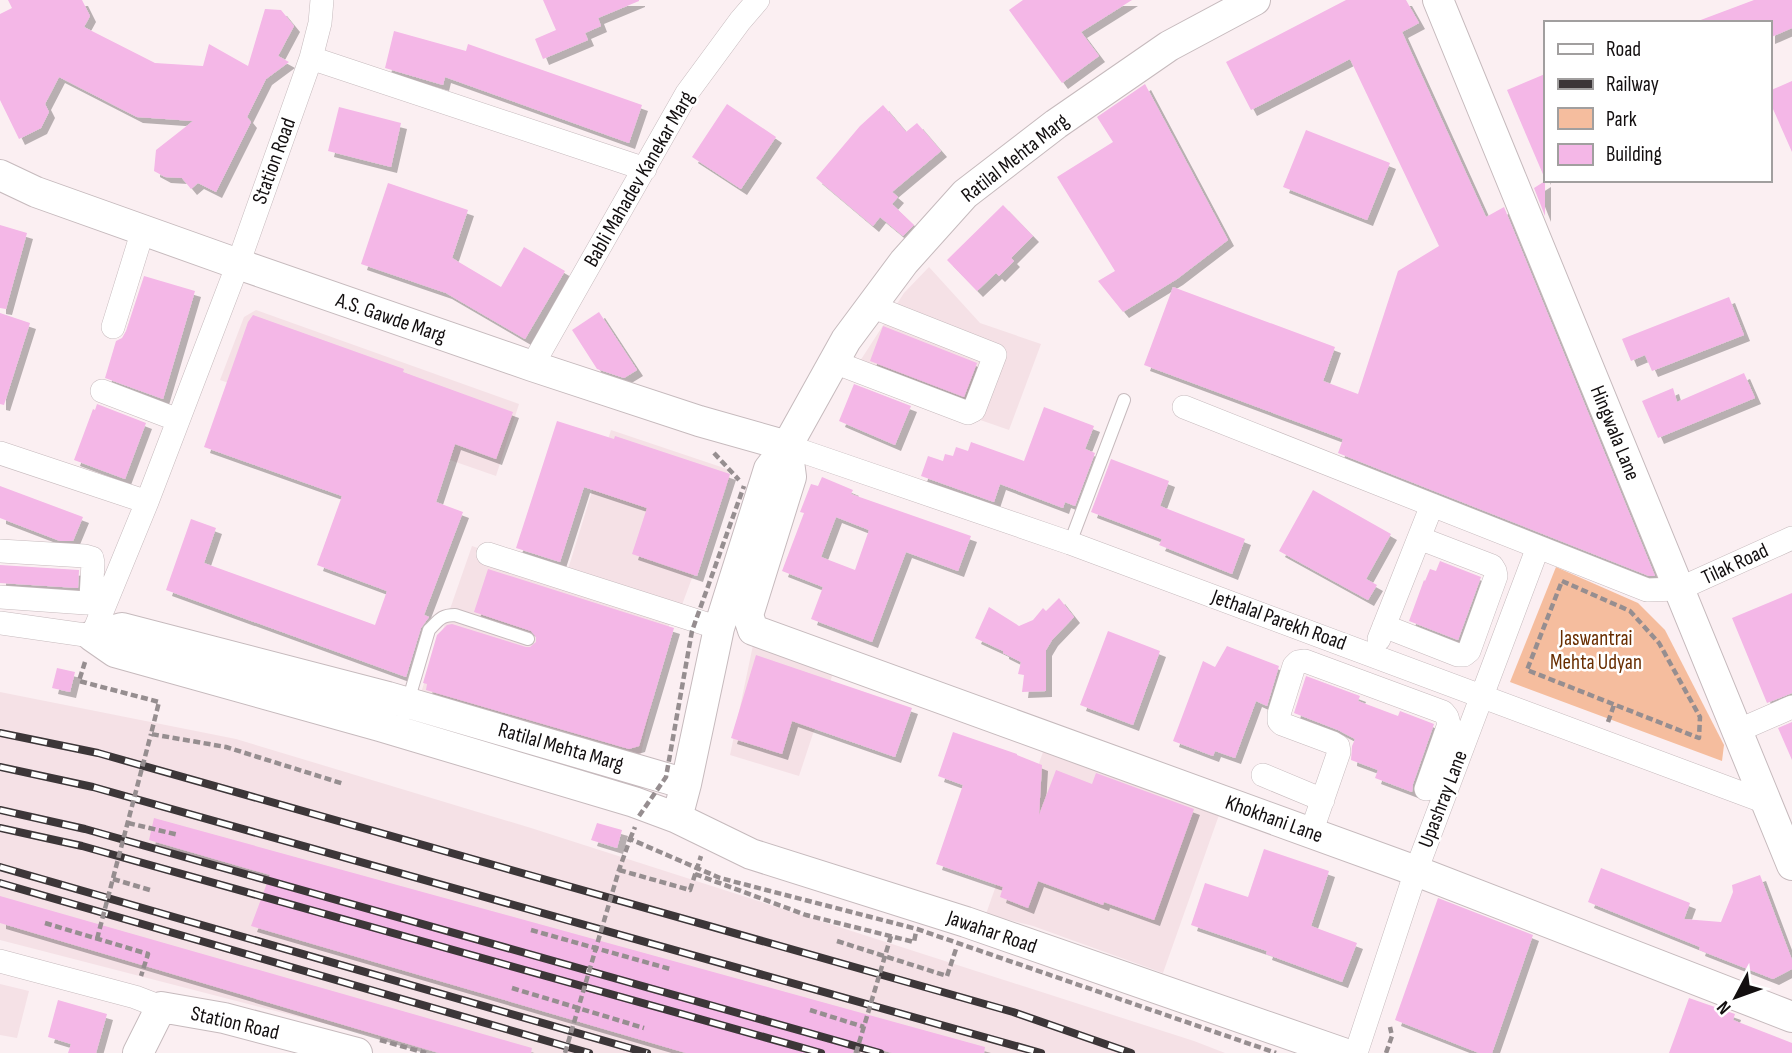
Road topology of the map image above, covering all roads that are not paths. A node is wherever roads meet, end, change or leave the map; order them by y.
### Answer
1 (322, 0) edge
2 (758, 0) edge
3 (1255, 0) edge
4 (1438, 0) edge
5 (311, 58) junction
6 (645, 169) junction
7 (0, 175) edge
8 (143, 230) junction
9 (238, 264) junction
10 (871, 306) junction
11 (113, 327) dead end
12 (834, 362) junction
13 (532, 366) junction
14 (102, 391) dead end
15 (1124, 400) dead end
16 (1184, 407) dead end
17 (178, 420) junction
18 (787, 446) junction
19 (0, 453) edge
20 (147, 502) junction
21 (1432, 505) junction
22 (1419, 538) junction
23 (1792, 538) edge
24 (1070, 543) junction
25 (1538, 547) junction
26 (0, 551) edge
27 (488, 554) dead end
28 (1679, 589) junction
29 (100, 592) junction
30 (0, 597) edge
31 (57, 601) junction
32 (1482, 615) junction
33 (0, 623) edge
34 (1508, 625) junction
35 (1384, 626) junction
36 (719, 628) junction
37 (55, 631) junction
38 (92, 636) junction
39 (528, 639) dead end
40 (1373, 655) junction
41 (1409, 669) junction
42 (1483, 695) junction
43 (1399, 696) junction
44 (407, 702) junction
45 (1792, 707) edge
46 (1737, 731) junction
47 (399, 732) junction
48 (1444, 767) junction
49 (1264, 775) dead end
50 (686, 784) junction
51 (1426, 789) dead end
52 (1323, 800) junction
53 (1768, 803) junction
54 (677, 818) junction
55 (1311, 833) junction
56 (1792, 865) edge
57 (1416, 871) junction
58 (0, 961) edge
59 (161, 1007) junction
60 (1792, 1017) edge
61 (368, 1046) edge
62 (138, 1053) edge
63 (1343, 1053) edge
64 (1356, 1053) edge

1 - 5 street, Station Road
2 - 6 street, Babli Mahadev Kanekar Marg
3 - 10 street, Ratilal Mehta Marg
4 - 28 street, Hingwala Lane
5 - 6 street
5 - 9 street, Station Road
6 - 13 street, Babli Mahadev Kanekar Marg
7 - 8 street, A.S. Gawde Marg
8 - 9 street, A.S. Gawde Marg
8 - 11 street
9 - 13 street, A.S. Gawde Marg
9 - 17 street, Station Road
10 - 12 street, Ratilal Mehta Marg
10 - 12 street
12 - 18 street, Ratilal Mehta Marg
13 - 18 street, A.S. Gawde Marg
14 - 17 street
15 - 24 lane
16 - 21 street
17 - 20 street, Station Road
18 - 24 street, Jethalal Parekh Road
18 - 36 street, Ratilal Mehta Marg
18 - 55 street, Khokhani Lane
19 - 20 street
20 - 29 street, Station Road
21 - 22 street
21 - 25 street
22 - 32 street
22 - 35 street
23 - 28 street, Tilak Road
24 - 40 street, Jethalal Parekh Road
25 - 28 street
25 - 34 street, Upashray Lane
26 - 29 street
27 - 36 street
28 - 46 street, Hingwala Lane
29 - 31 street
29 - 38 street, Station Road
30 - 31 street
31 - 37 street
32 - 34 street
32 - 35 street
33 - 37 street
34 - 42 street, Upashray Lane
35 - 40 street
36 - 50 street, Ratilal Mehta Marg
37 - 38 street
38 - 44 street, Ratilal Mehta Marg
38 - 47 street, Jawahar Road
39 - 44 lane
40 - 41 street, Jethalal Parekh Road
41 - 42 street, Jethalal Parekh Road
41 - 43 street
42 - 48 street, Upashray Lane
42 - 53 street, Jethalal Parekh Road
43 - 48 street
43 - 52 street
44 - 47 lane
44 - 50 street, Ratilal Mehta Marg
45 - 46 street
46 - 53 street, Hingwala Lane
47 - 54 street, Jawahar Road
48 - 51 street
48 - 57 street, Upashray Lane
49 - 52 street
50 - 54 street
52 - 55 street
53 - 56 street, Hingwala Lane
54 - 63 street, Jawahar Road
55 - 57 street, Khokhani Lane
57 - 60 street, Khokhani Lane
57 - 64 street, Upashray Lane
58 - 59 street
59 - 61 street, Station Road
59 - 62 street, Station Road

